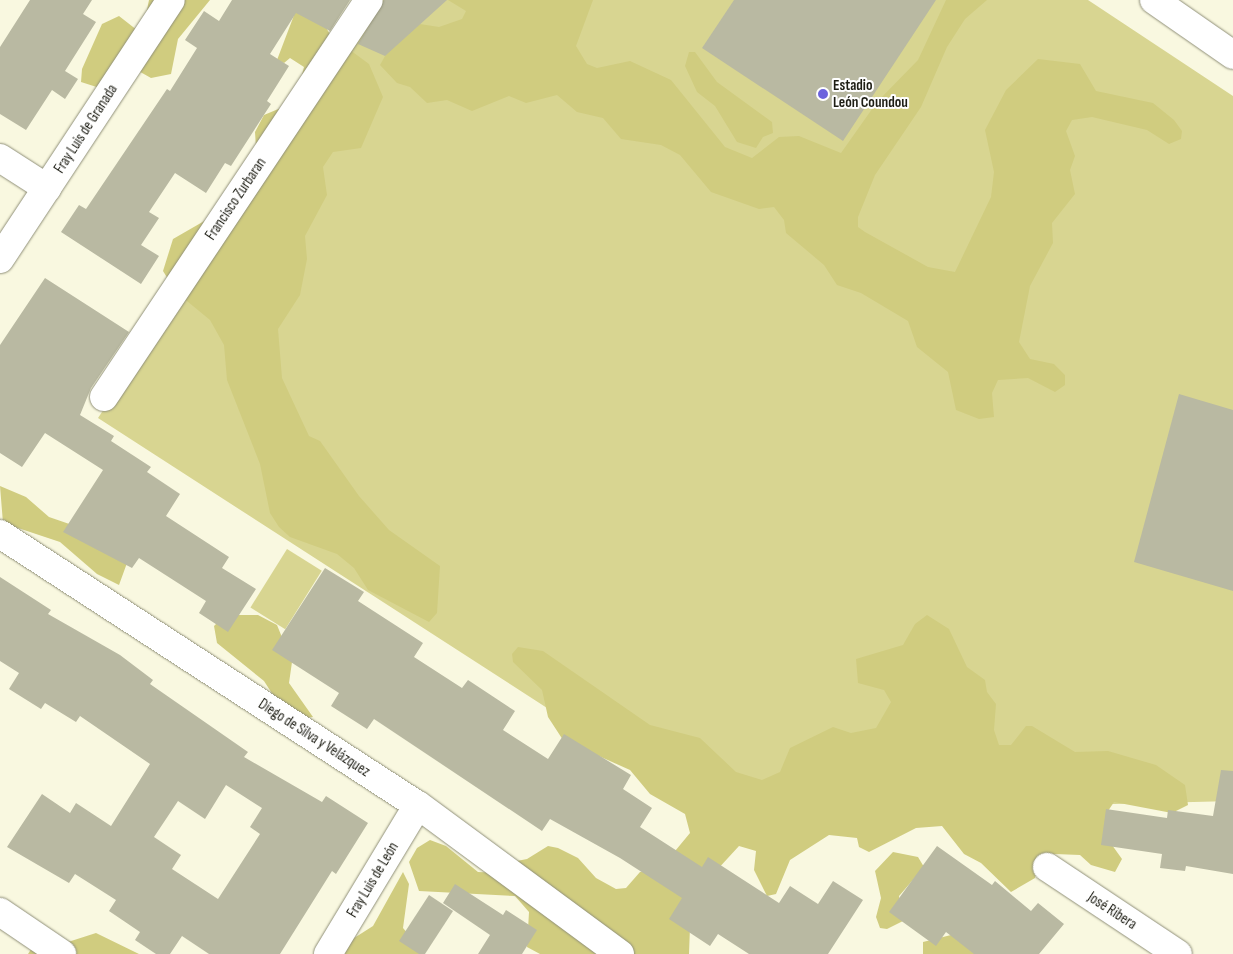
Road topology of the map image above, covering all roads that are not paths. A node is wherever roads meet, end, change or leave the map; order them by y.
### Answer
1 (171, 0) edge
2 (369, 0) edge
3 (1154, 0) edge
4 (1233, 55) edge
5 (0, 158) edge
6 (47, 188) junction
7 (0, 259) edge
8 (104, 397) dead end
9 (0, 534) edge
10 (418, 805) junction
11 (1046, 867) dead end
12 (0, 912) edge
13 (62, 954) edge
14 (328, 954) edge
15 (620, 954) edge
16 (1178, 954) edge

1 - 6 street, Fray Luis de Granada
2 - 8 street, Francisco Zurbaran
3 - 4 street
5 - 6 street
6 - 7 street, Fray Luis de Granada
9 - 10 street, Diego de Silva y Velázquez
10 - 14 street, Fray Luis de León
10 - 15 street, Diego de Silva y Velázquez
11 - 16 street, José Ribera
12 - 13 street

